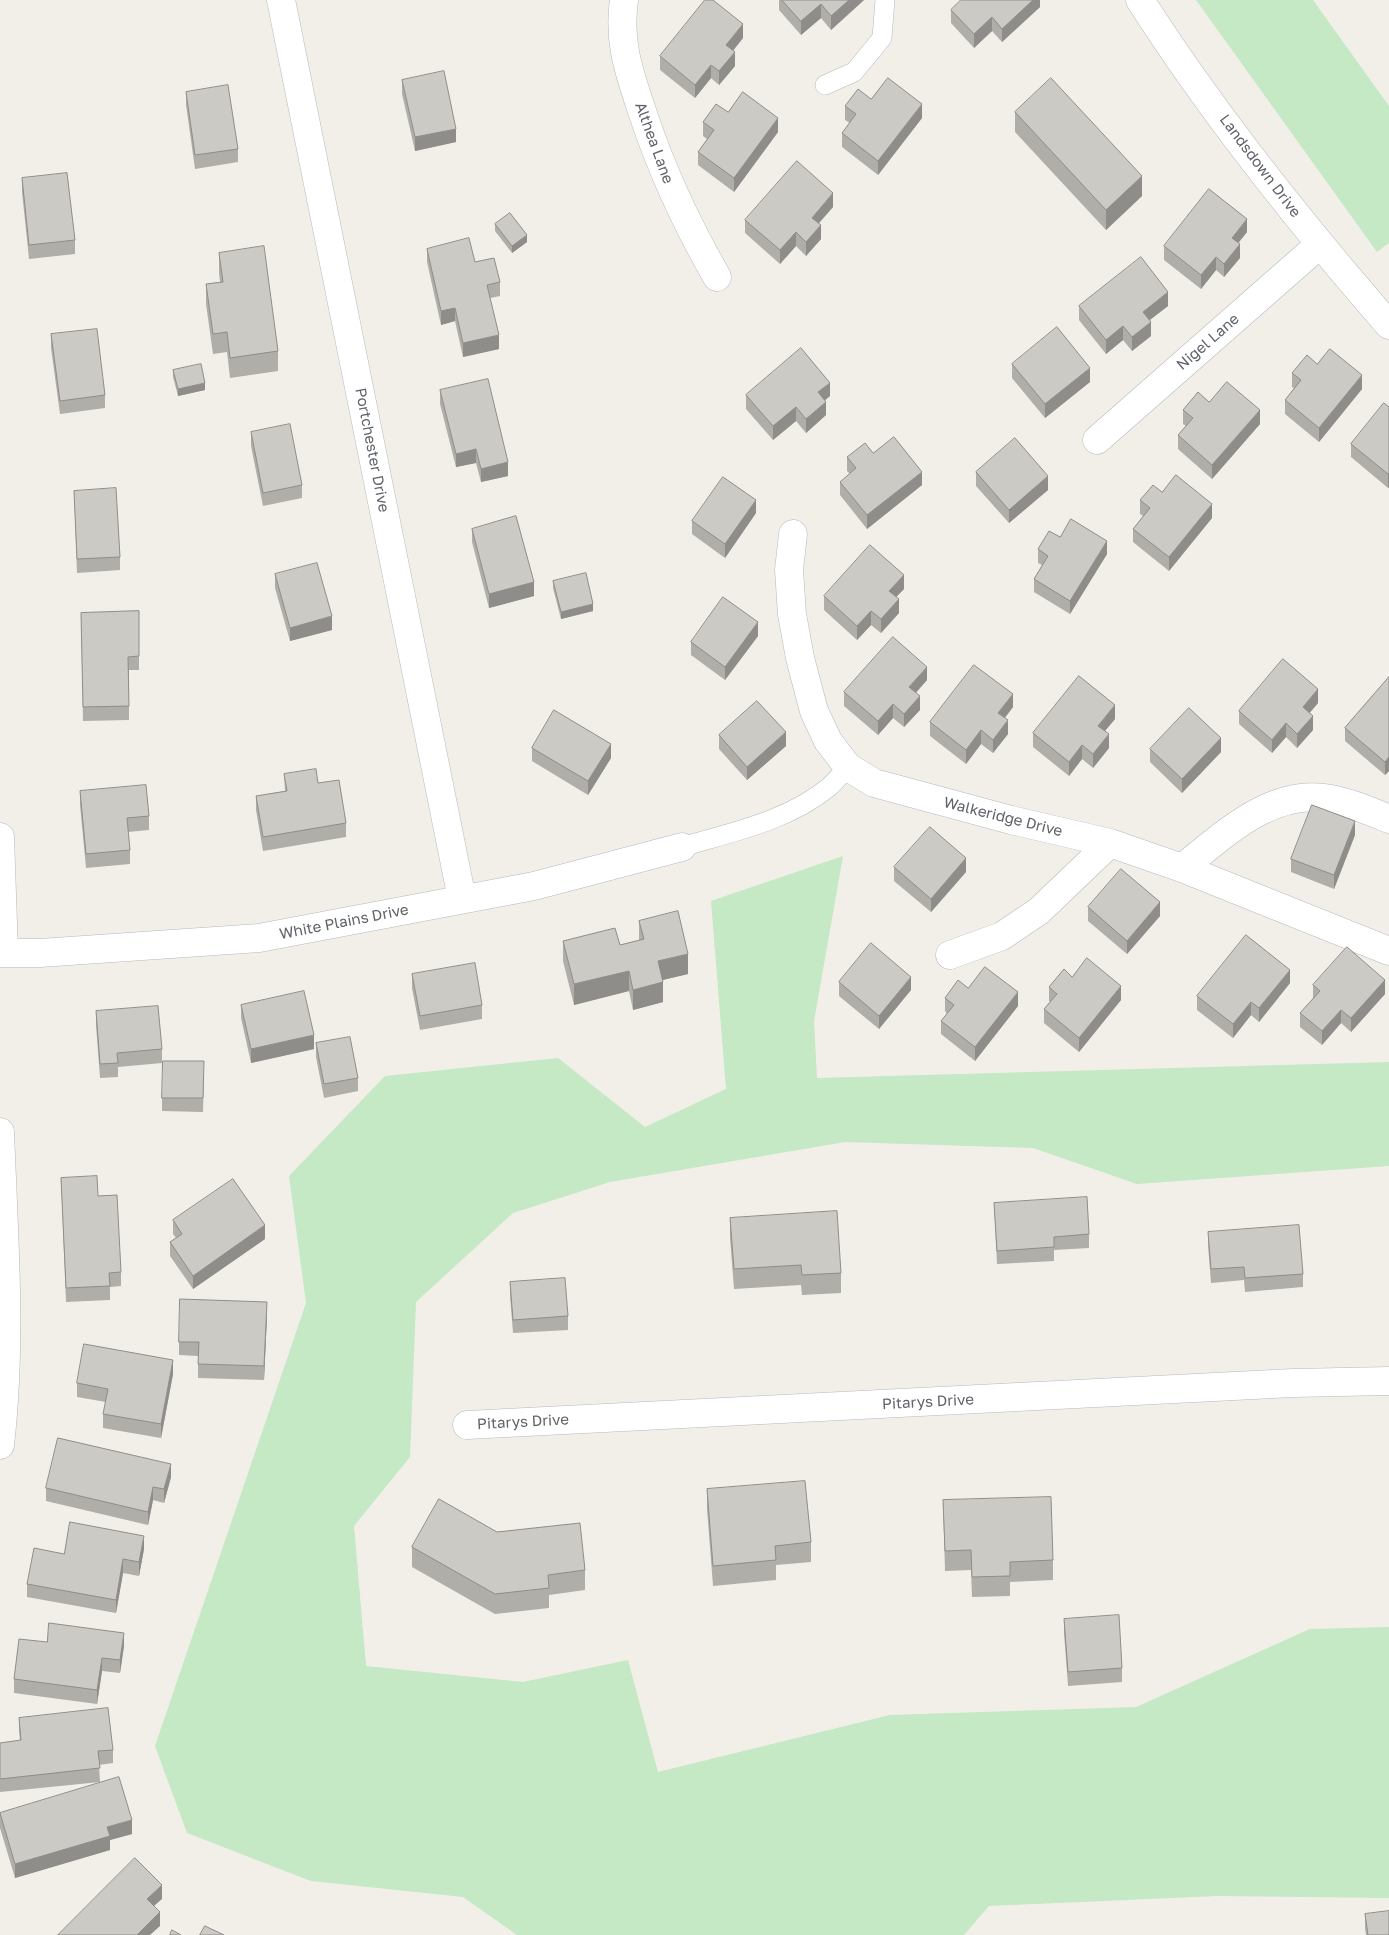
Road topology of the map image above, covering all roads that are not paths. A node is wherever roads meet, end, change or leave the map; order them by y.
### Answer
1 (282, 0) edge
2 (624, 0) edge
3 (885, 0) edge
4 (1140, 0) edge
5 (825, 86) dead end
6 (1320, 245) junction
7 (717, 277) dead end
8 (1389, 325) edge
9 (1098, 440) dead end
10 (793, 534) dead end
11 (848, 767) junction
12 (1389, 819) edge
13 (0, 836) edge
14 (1110, 843) junction
15 (682, 847) joint
16 (1182, 868) junction
17 (462, 899) junction
18 (1389, 951) edge
19 (2, 952) edge
20 (950, 955) dead end
21 (0, 1132) edge
22 (1389, 1381) edge
23 (466, 1425) dead end
24 (0, 1445) edge

1 - 17 street, Portchester Drive
2 - 7 street, Althea Lane
3 - 5 lane
4 - 6 street, Landsdown Drive
6 - 8 street, Landsdown Drive
6 - 9 street, Nigel Lane
10 - 11 street, Walkeridge Drive
11 - 14 street, Walkeridge Drive
11 - 15 lane
12 - 16 street
13 - 19 street
14 - 16 street, Walkeridge Drive
14 - 20 street
15 - 17 street, White Plains Drive
16 - 18 street, Walkeridge Drive
17 - 19 street, White Plains Drive
21 - 24 street
22 - 23 street, Pitarys Drive

